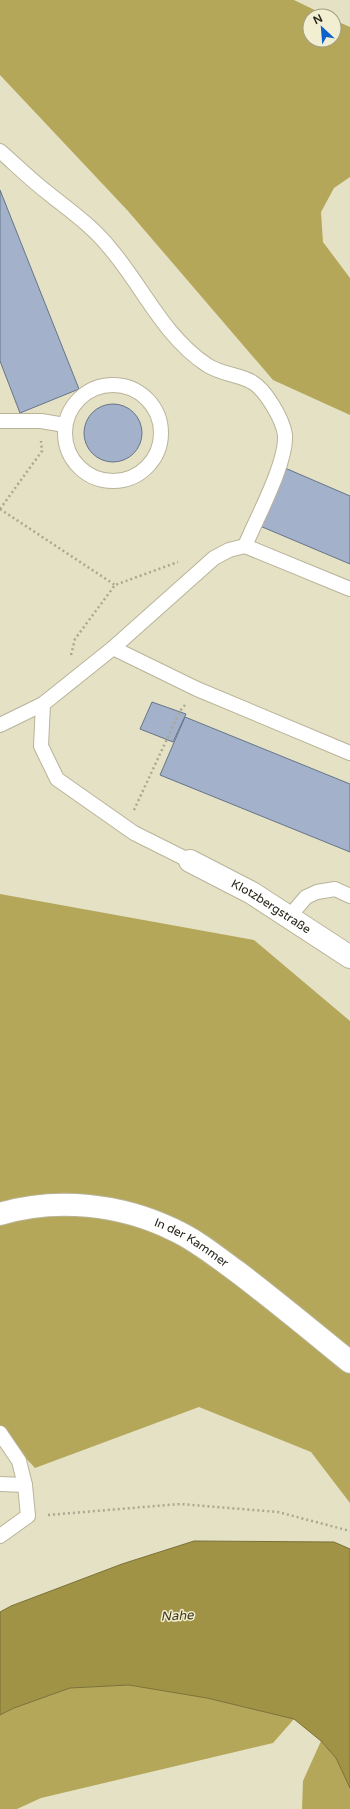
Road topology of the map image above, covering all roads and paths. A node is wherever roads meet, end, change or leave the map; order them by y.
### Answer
1 (0, 151) edge
2 (0, 421) edge
3 (41, 421) junction
4 (65, 426) junction
5 (244, 546) junction
6 (180, 561) dead end
7 (115, 585) junction
8 (350, 589) edge
9 (113, 648) junction
10 (72, 680) junction
11 (43, 704) junction
12 (180, 711) dead end
13 (0, 725) edge
14 (350, 753) edge
15 (126, 828) junction
16 (190, 861) joint
17 (350, 896) edge
18 (289, 917) junction
19 (350, 957) edge
20 (0, 1214) edge
21 (350, 1362) edge
22 (0, 1433) edge
23 (0, 1484) edge
24 (25, 1484) junction
25 (28, 1516) junction
26 (350, 1532) edge
27 (0, 1536) edge

1 - 5 lane
2 - 3 lane
3 - 4 lane
3 - 7 path
4 - 4 lane
5 - 8 lane
5 - 9 lane
6 - 7 path
7 - 10 path
9 - 10 lane
9 - 14 lane
10 - 11 lane
11 - 13 lane
11 - 15 lane
12 - 15 path
15 - 16 lane
16 - 18 street, Klotzbergstraße
17 - 18 lane
18 - 19 street, Klotzbergstraße
20 - 21 street, In der Kammer
22 - 24 lane
23 - 24 lane
24 - 25 lane
25 - 26 path
25 - 27 lane

